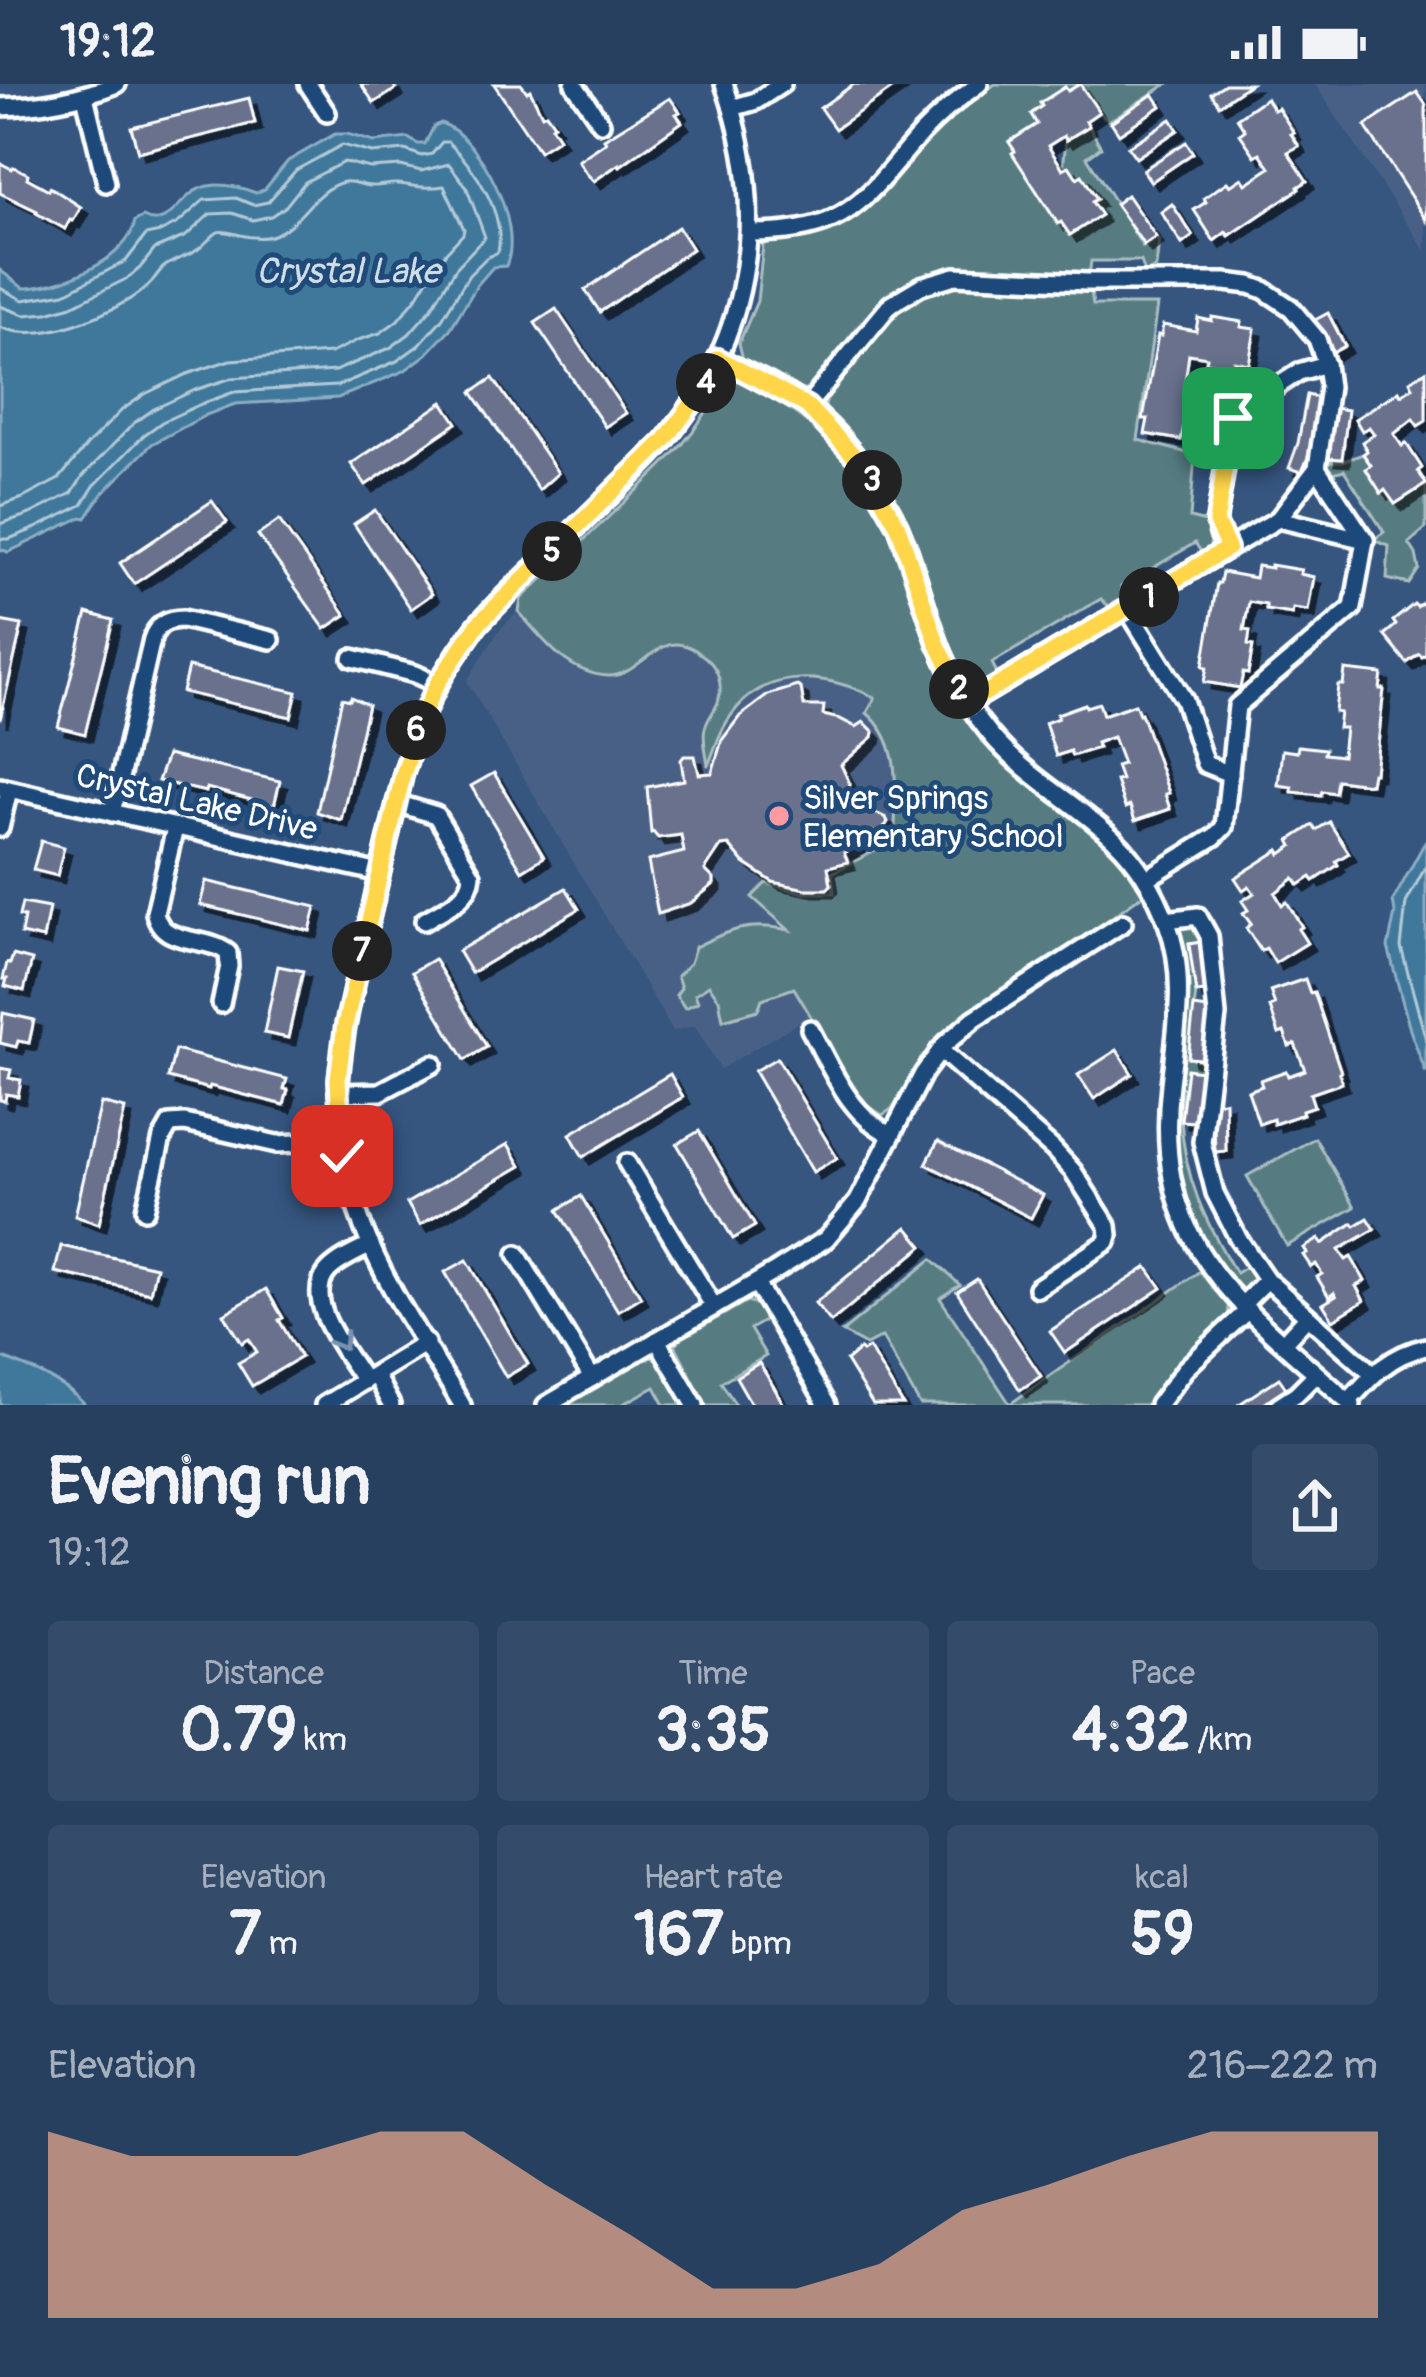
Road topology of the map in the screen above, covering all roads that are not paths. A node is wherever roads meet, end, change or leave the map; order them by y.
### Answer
1 (117, 84) edge
2 (308, 84) edge
3 (574, 84) edge
4 (724, 84) edge
5 (782, 84) edge
6 (979, 84) edge
7 (85, 96) junction
8 (0, 107) edge
9 (732, 108) junction
10 (327, 113) dead end
11 (601, 123) dead end
12 (106, 183) dead end
13 (749, 233) junction
14 (718, 358) junction
15 (1326, 364) junction
16 (807, 406) junction
17 (1317, 467) junction
18 (1278, 519) junction
19 (1365, 540) junction
20 (1228, 548) junction
21 (1128, 610) junction
22 (271, 640) dead end
23 (352, 658) dead end
24 (437, 684) junction
25 (967, 704) junction
26 (1230, 774) junction
27 (4, 789) edge
28 (396, 803) junction
29 (112, 813) junction
30 (0, 828) edge
31 (175, 828) junction
32 (380, 873) junction
33 (1146, 879) junction
34 (1166, 920) junction
35 (424, 921) dead end
36 (1123, 922) dead end
37 (221, 1004) dead end
38 (810, 1029) dead end
39 (940, 1050) junction
40 (433, 1064) dead end
41 (338, 1093) junction
42 (892, 1135) junction
43 (340, 1142) junction
44 (627, 1163) dead end
45 (145, 1210) dead end
46 (370, 1245) junction
47 (517, 1254) dead end
48 (1267, 1280) junction
49 (756, 1283) junction
50 (1037, 1288) dead end
51 (714, 1307) junction
52 (1245, 1308) junction
53 (1307, 1317) junction
54 (657, 1340) junction
55 (426, 1343) junction
56 (1283, 1343) junction
57 (1426, 1347) edge
58 (1316, 1374) junction
59 (1373, 1374) junction
60 (369, 1378) junction
61 (592, 1378) junction
62 (1350, 1403) edge
63 (324, 1405) edge
64 (391, 1405) edge
65 (462, 1405) edge
66 (546, 1405) edge
67 (695, 1405) edge
68 (826, 1405) edge
69 (1158, 1405) edge
70 (1280, 1405) edge

1 - 7 street
2 - 10 street
3 - 11 street
4 - 9 street
5 - 9 street
6 - 13 street
7 - 8 street
7 - 12 street
9 - 13 street
13 - 14 street
14 - 16 street
14 - 24 street
15 - 16 street
15 - 17 street
15 - 20 street
16 - 25 street
17 - 18 street
17 - 19 street
18 - 19 street
18 - 20 street
19 - 26 street
20 - 21 street
21 - 25 street
21 - 26 street
22 - 29 street
23 - 24 street
24 - 28 street
25 - 33 street
26 - 33 street
27 - 29 street, Crystal Lake Drive
27 - 30 street
28 - 32 street
28 - 35 street
29 - 31 street, Crystal Lake Drive
31 - 32 street, Crystal Lake Drive
31 - 37 street
32 - 41 street
33 - 34 street
34 - 48 street
34 - 52 street
36 - 39 street
38 - 42 street
39 - 42 street
39 - 50 street
40 - 41 street
41 - 43 street
42 - 49 street
43 - 45 street
43 - 46 street
44 - 51 street
46 - 55 street
46 -> 60 street
47 - 61 street
48 - 52 street
48 - 53 street
49 - 51 street
49 - 68 street
51 - 54 street
52 - 56 street
52 - 69 street
53 - 56 street
53 - 59 street
54 - 61 street
54 - 67 street
55 - 60 street
55 - 65 street
56 - 58 street
57 - 59 street
58 - 62 street
58 - 70 street
59 - 62 street
60 - 63 street
60 - 64 street
61 - 66 street

